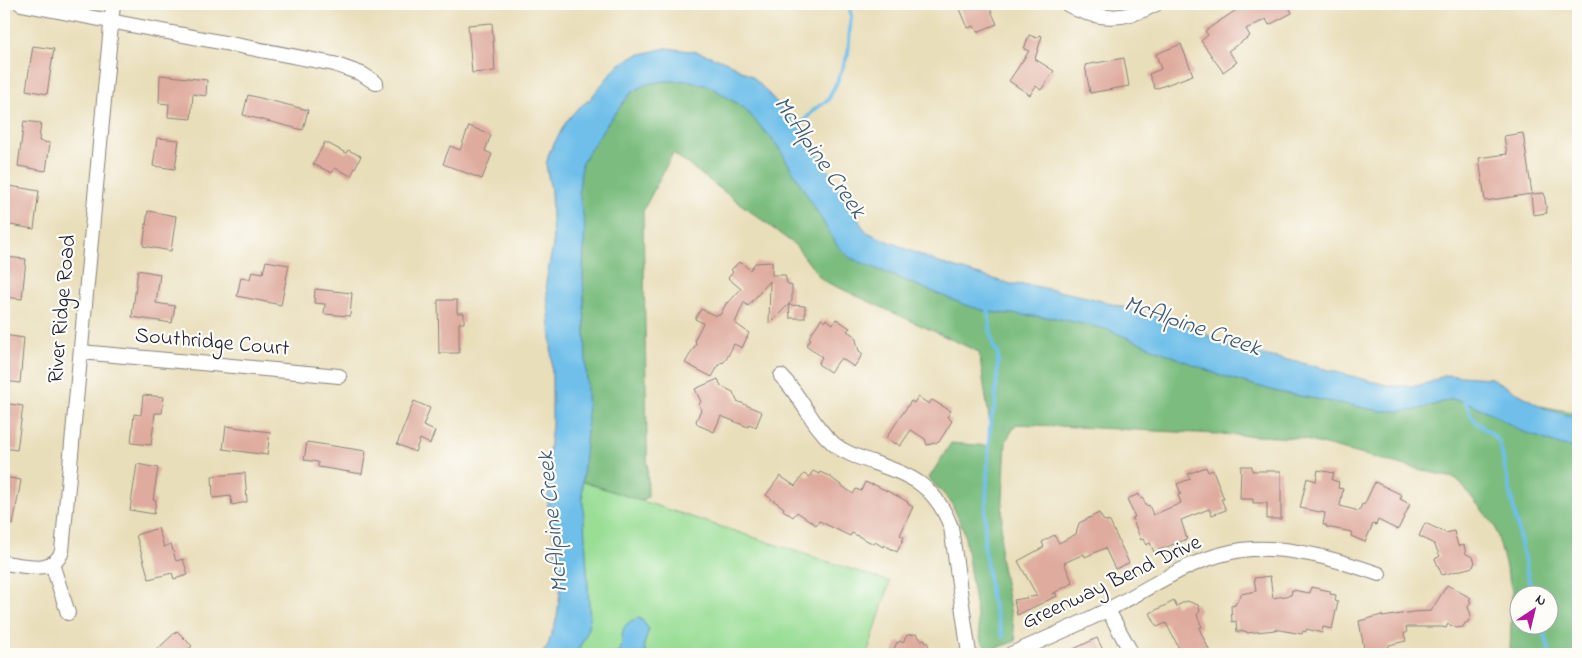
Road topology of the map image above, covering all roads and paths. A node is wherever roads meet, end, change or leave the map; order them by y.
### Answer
1 (21, 4) edge
2 (113, 4) edge
3 (1067, 4) edge
4 (1156, 4) edge
5 (111, 20) junction
6 (376, 83) dead end
7 (81, 352) junction
8 (338, 376) dead end
9 (781, 376) dead end
10 (4, 563) edge
11 (52, 564) junction
12 (1380, 574) dead end
13 (1108, 610) junction
14 (68, 613) dead end
15 (970, 654) edge
16 (1011, 654) edge
17 (1132, 654) edge

1 - 5 street
2 - 5 street, River Ridge Road
3 - 4 street
5 - 6 street
5 - 7 street, River Ridge Road
7 - 8 street, Southridge Court
7 - 11 street, River Ridge Road
9 - 15 street
10 - 11 street
11 - 14 street
12 - 13 street, Greenway Bend Drive
13 - 16 street, Greenway Bend Drive
13 - 17 street

